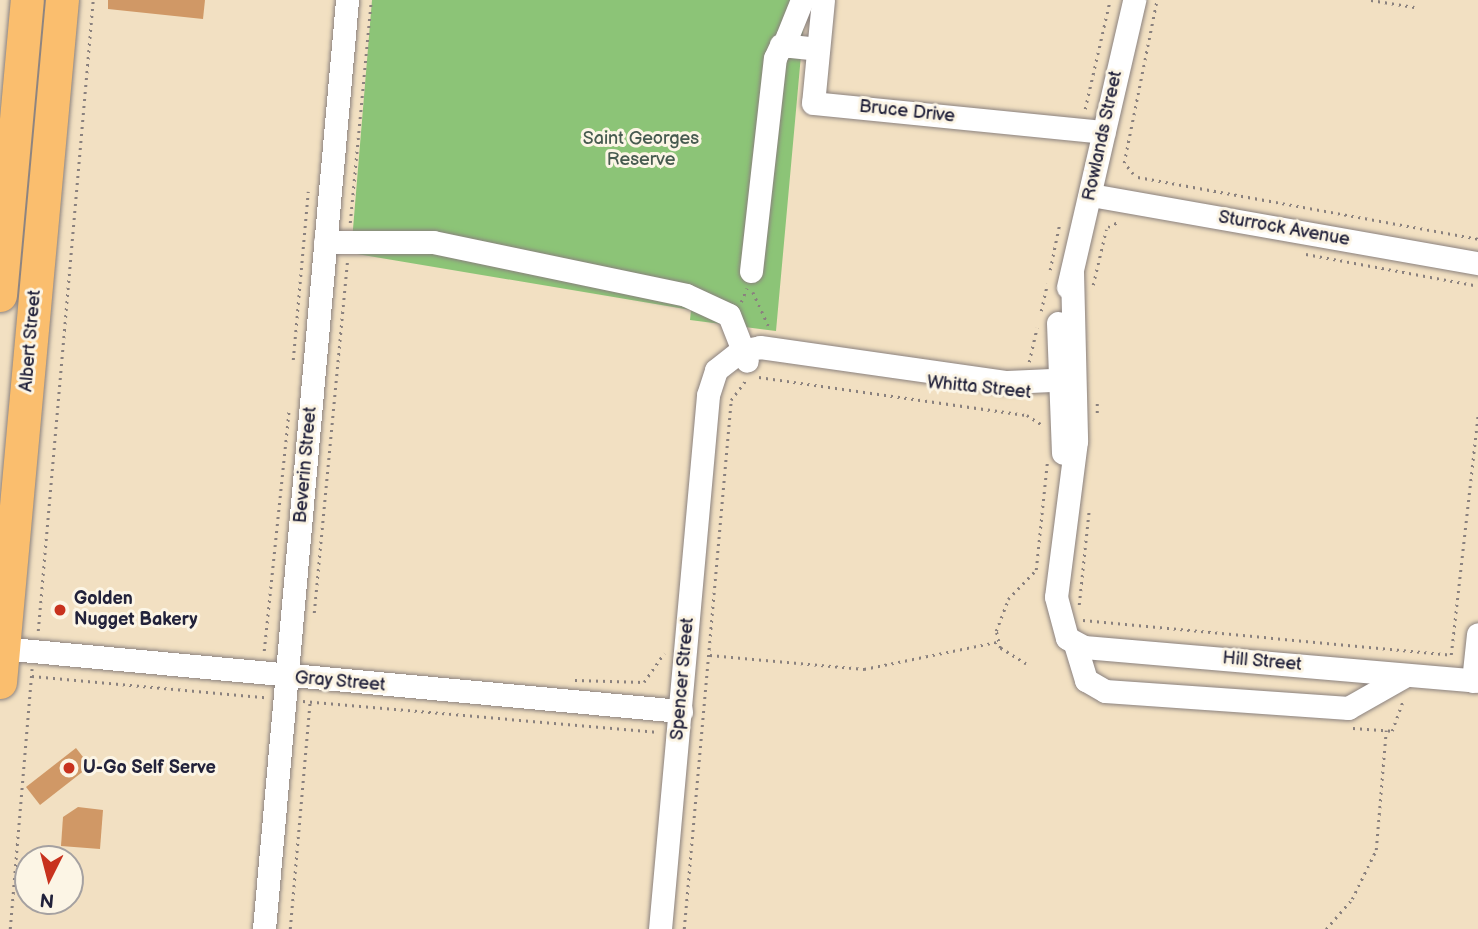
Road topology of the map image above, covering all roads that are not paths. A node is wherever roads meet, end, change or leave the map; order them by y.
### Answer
1 (27, 0) edge
2 (62, 0) edge
3 (347, 0) edge
4 (802, 0) edge
5 (823, 0) edge
6 (1133, 0) edge
7 (789, 46) junction
8 (818, 49) junction
9 (1092, 131) junction
10 (1091, 195) junction
11 (325, 242) junction
12 (1478, 263) edge
13 (751, 271) road end
14 (0, 295) edge
15 (745, 356) junction
16 (721, 372) joint
17 (1063, 384) junction
18 (1478, 634) edge
19 (2, 643) edge
20 (1075, 644) junction
21 (1406, 675) junction
22 (288, 677) junction
23 (1476, 681) edge
24 (0, 682) edge
25 (681, 711) junction
26 (264, 929) edge
27 (660, 929) edge

1 - 14 highway, Albert Street
2 - 19 highway, Albert Street
3 - 11 street, Beverin Street
4 - 7 street
5 - 8 street, Bruce Drive
6 - 9 street, Rowlands Street
7 - 8 street
7 - 13 street
8 - 9 street, Bruce Drive
9 - 10 street, Rowlands Street
10 - 12 street, Sturrock Avenue
10 - 17 street, Rowlands Street
11 - 15 street
11 - 22 street, Beverin Street
15 - 16 street, Whitta Street
15 - 17 street, Whitta Street
15 - 17 street, Whitta Street
16 - 25 street, Spencer Street
17 - 20 street, Rowlands Street
18 - 23 street
19 - 22 street, Gray Street
19 - 24 highway, Albert Street
20 - 21 street, Hill Street
20 - 21 street
21 - 23 street, Hill Street
22 - 25 street, Gray Street
22 - 26 street, Beverin Street
25 - 27 street, Spencer Street

